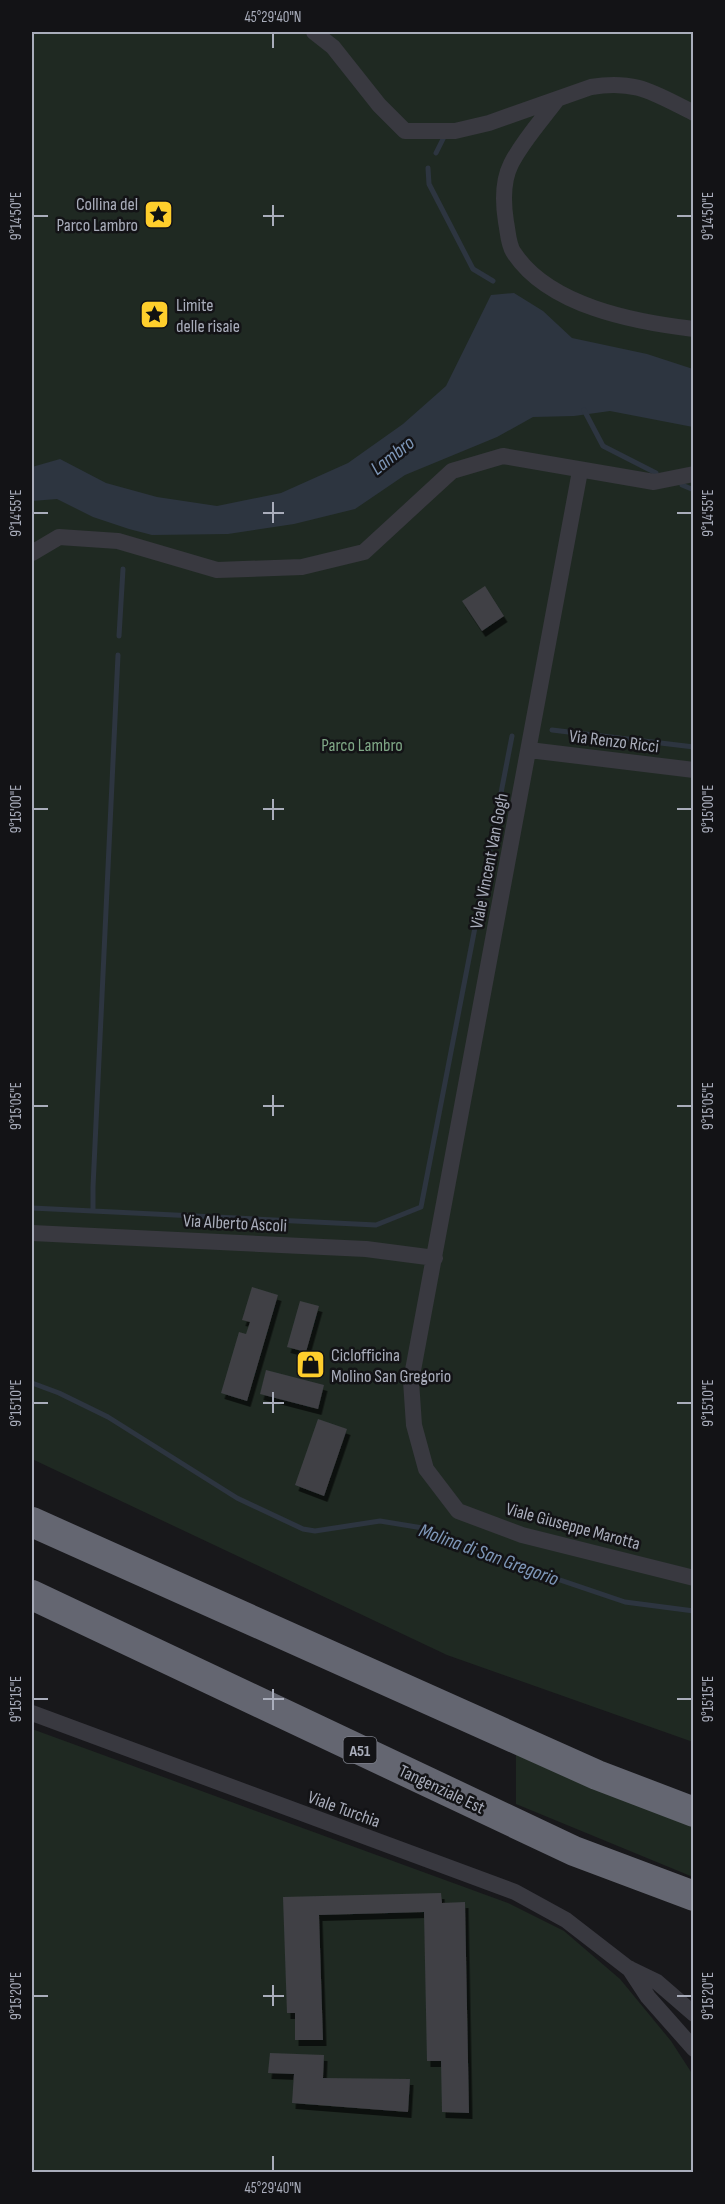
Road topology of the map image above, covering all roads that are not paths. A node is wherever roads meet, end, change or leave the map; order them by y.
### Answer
1 (314, 32) edge
2 (556, 101) junction
3 (693, 113) edge
4 (693, 329) edge
5 (580, 471) junction
6 (693, 474) edge
7 (32, 553) edge
8 (529, 750) junction
9 (693, 770) edge
10 (32, 1233) edge
11 (435, 1258) junction
12 (32, 1522) edge
13 (693, 1578) edge
14 (32, 1595) edge
15 (32, 1713) edge
16 (693, 1812) edge
17 (693, 1896) edge
18 (628, 1968) junction
19 (693, 2014) edge
20 (693, 2049) edge

1 - 2 street
2 - 3 street
2 - 4 street
5 - 6 street
5 - 7 street
5 - 8 street, Viale Vincent Van Gogh
8 - 9 street, Via Renzo Ricci
8 - 11 street, Viale Vincent Van Gogh
10 - 11 street, Via Alberto Ascoli
11 - 13 street, Viale Giuseppe Marotta
12 - 16 highway
14 - 17 highway, Tangenziale Est / A51
15 - 18 street, Viale Turchia
18 - 19 street, Viale Turchia
18 - 20 street, Viale Turchia

